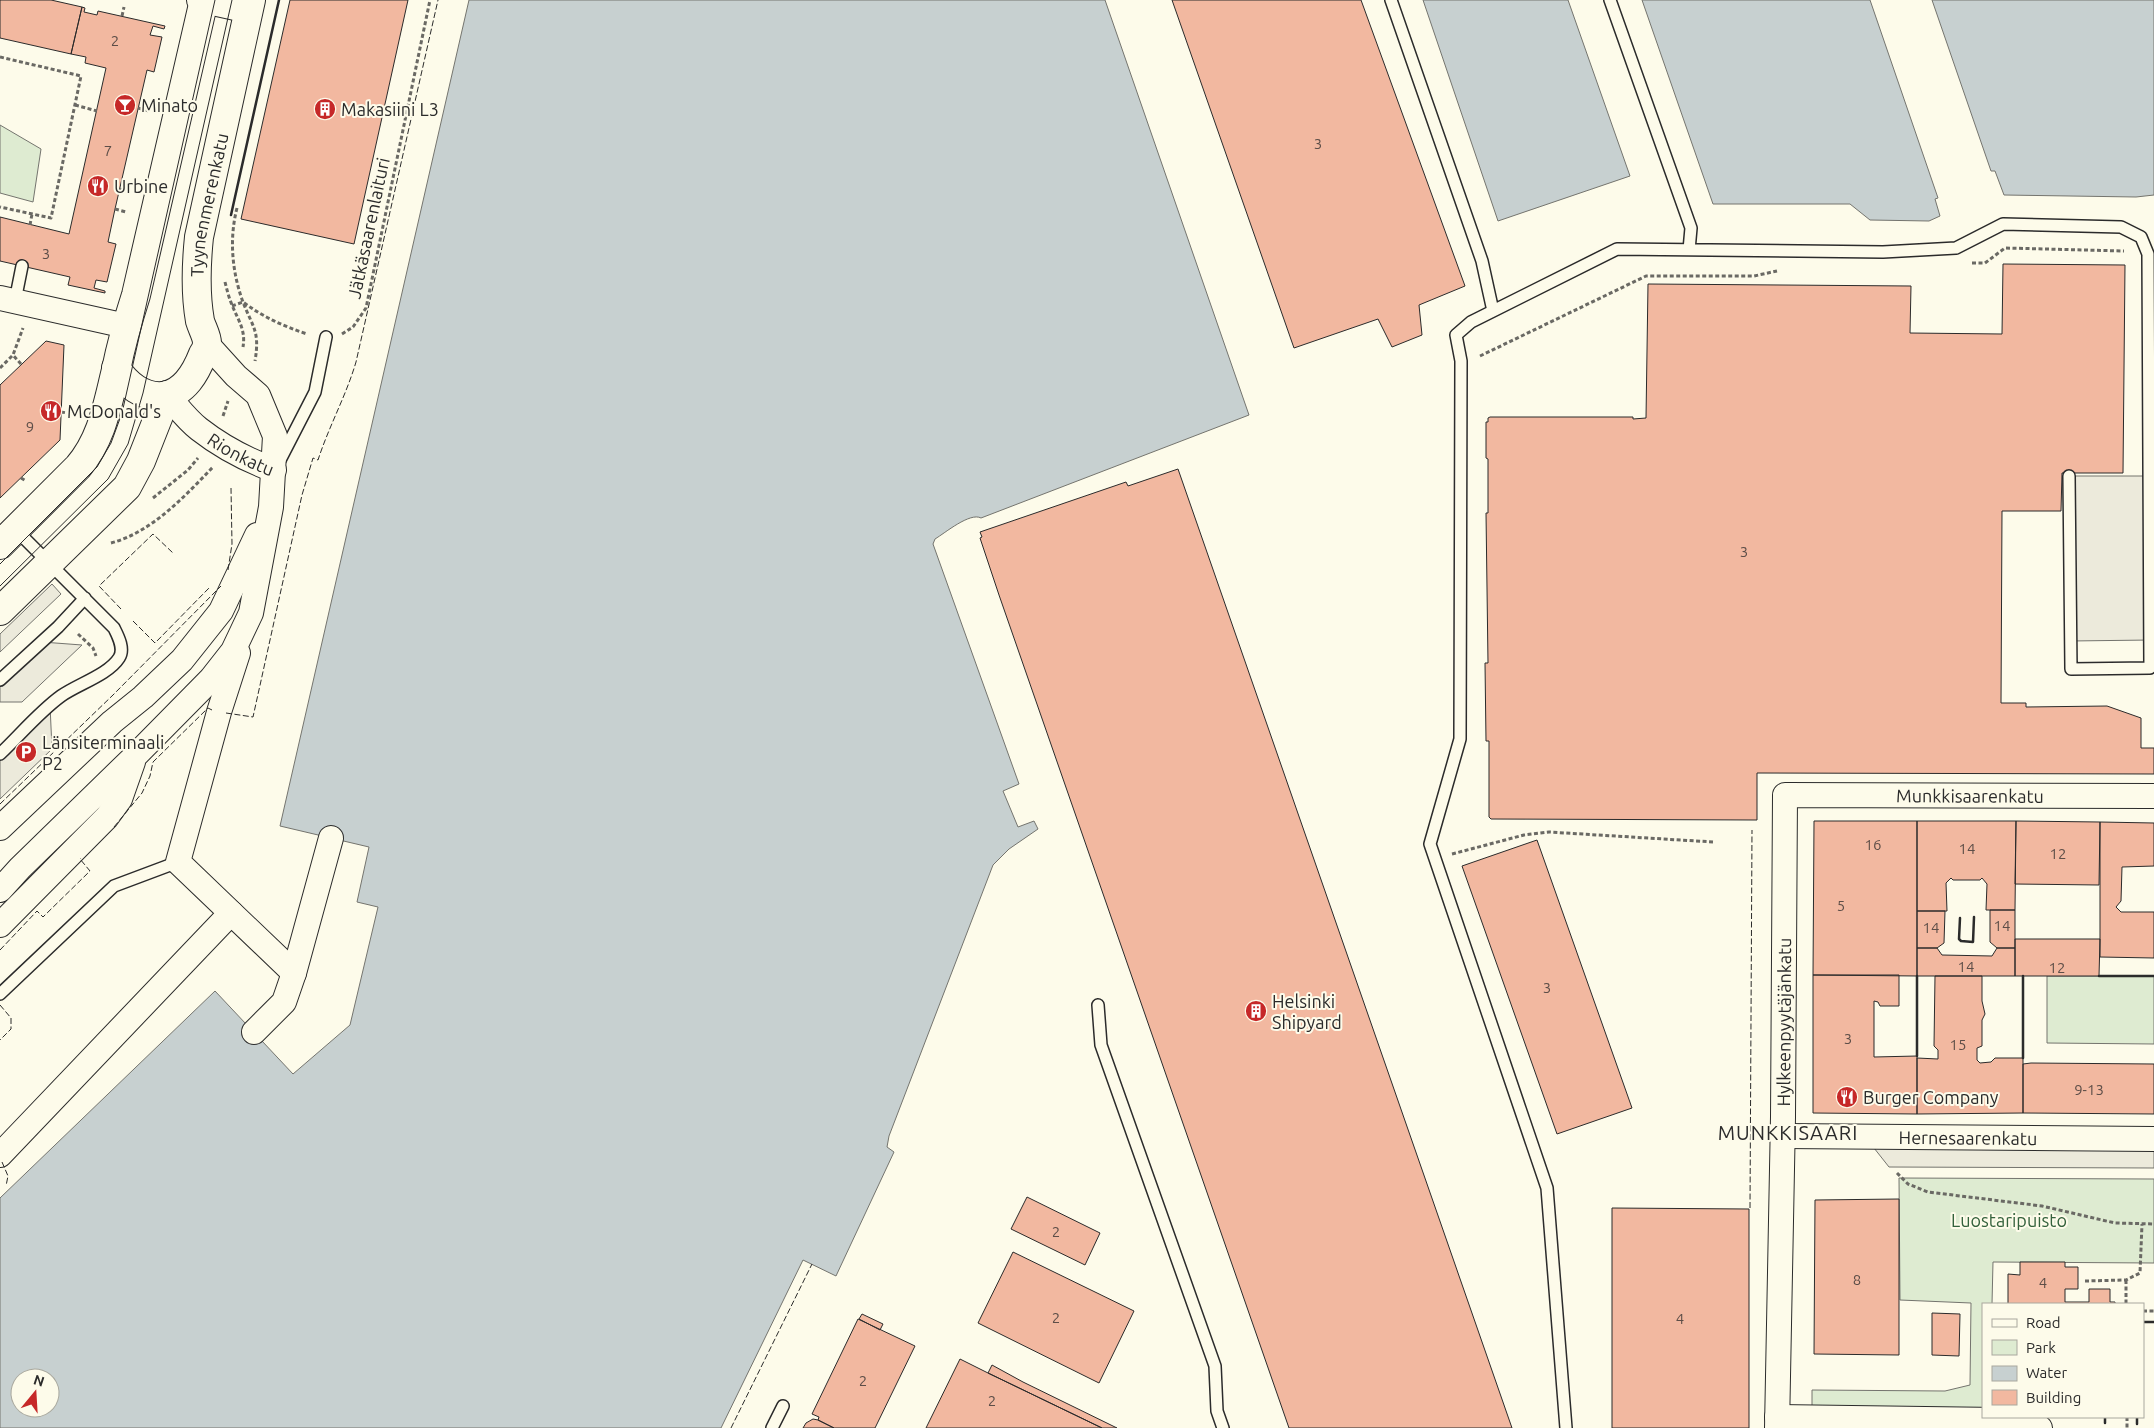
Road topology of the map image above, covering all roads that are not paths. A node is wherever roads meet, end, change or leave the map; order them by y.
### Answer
1 (202, 0) edge
2 (1391, 0) edge
3 (1610, 0) edge
4 (250, 6) edge
5 (1689, 250) junction
6 (22, 266) dead end
7 (7, 299) edge
8 (1493, 311) junction
9 (126, 326) junction
10 (326, 338) road end
11 (207, 344) junction
12 (116, 368) junction
13 (167, 395) junction
14 (274, 470) junction
15 (2069, 476) dead end
16 (271, 507) junction
17 (8, 537) edge
18 (50, 563) junction
19 (85, 598) junction
20 (0, 611) edge
21 (251, 613) junction
22 (0, 680) edge
23 (2, 749) edge
24 (134, 757) junction
25 (1785, 795) joint
26 (2154, 796) edge
27 (0, 828) edge
28 (331, 838) dead end
29 (178, 862) junction
30 (0, 890) edge
31 (231, 913) junction
32 (0, 925) edge
33 (294, 973) junction
34 (0, 994) edge
35 (1098, 1005) dead end
36 (254, 1032) dead end
37 (1783, 1136) junction
38 (2154, 1139) edge
39 (0, 1155) edge
40 (783, 1406) dead end
41 (1777, 1422) edge
42 (772, 1428) edge
43 (1222, 1428) edge
44 (1566, 1428) edge
45 (2040, 1428) edge

1 - 4 street
1 - 9 main road
2 - 8 lane
3 - 5 lane
4 - 11 main road, Tyynenmerenkatu
5 - 8 lane
5 - 15 lane
6 - 7 lane
7 - 9 street
8 - 44 lane
9 - 12 main road
10 - 14 lane
11 - 13 main road
11 - 14 street, Rionkatu
12 - 13 main road
12 - 17 main road
13 - 14 street, Rionkatu
13 - 18 main road
14 - 16 street
16 - 21 street
16 - 27 street
17 - 18 lane
18 - 19 lane
18 - 20 main road
19 - 22 lane
19 - 23 lane
21 - 24 street
21 - 29 street
24 - 30 street
24 - 32 street
25 - 26 street, Munkkisaarenkatu
25 - 37 street, Hylkeenpyytäjänkatu
28 - 33 street
29 - 31 street
29 - 34 lane
31 - 33 street
31 - 39 street
33 - 36 street
35 - 43 lane
37 - 38 street, Hernesaarenkatu
37 - 41 street, Hylkeenpyytäjänkatu
40 - 42 lane
41 - 45 street

